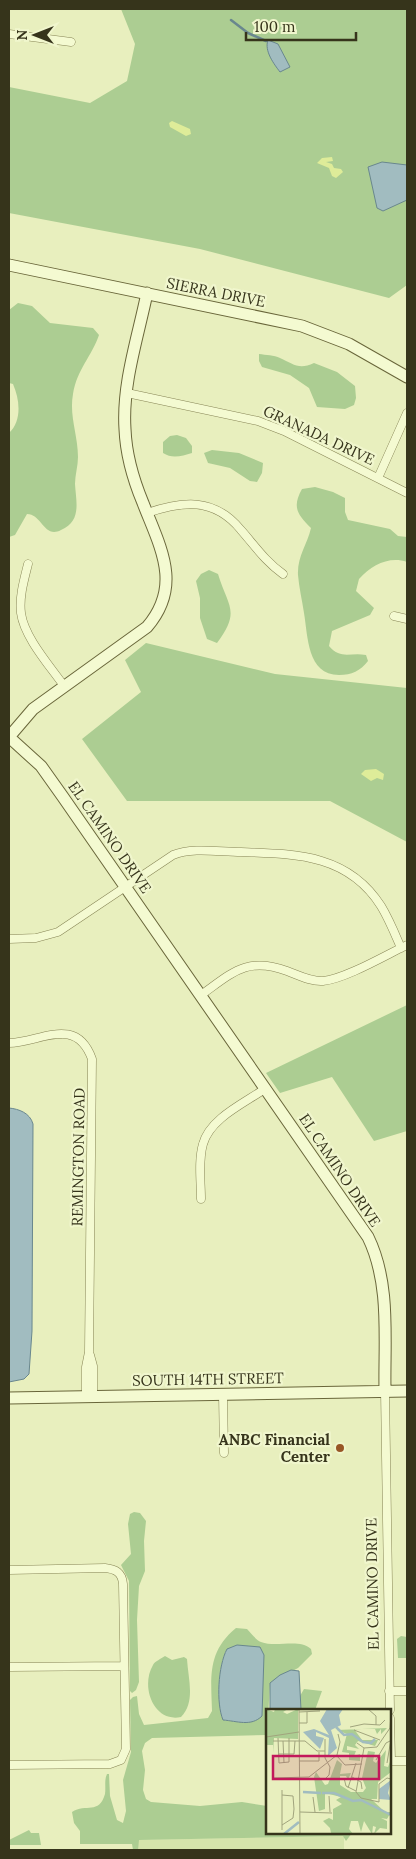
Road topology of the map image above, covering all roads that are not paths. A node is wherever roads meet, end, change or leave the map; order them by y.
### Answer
1 (9, 34) edge
2 (71, 42) dead end
3 (9, 265) edge
4 (147, 293) junction
5 (407, 377) edge
6 (127, 393) junction
7 (407, 413) edge
8 (378, 478) junction
9 (407, 493) edge
10 (147, 513) junction
11 (28, 564) dead end
12 (283, 574) dead end
13 (394, 616) dead end
14 (407, 619) edge
15 (64, 686) junction
16 (9, 737) edge
17 (126, 887) junction
18 (9, 939) edge
19 (404, 946) edge
20 (201, 995) junction
21 (9, 1043) edge
22 (266, 1088) junction
23 (201, 1199) dead end
24 (385, 1391) junction
25 (407, 1391) edge
26 (223, 1394) junction
27 (89, 1395) junction
28 (9, 1398) edge
29 (224, 1453) dead end
30 (9, 1570) edge
31 (124, 1666) junction
32 (9, 1667) edge
33 (389, 1691) junction
34 (407, 1691) edge
35 (390, 1709) edge
36 (391, 1761) edge
37 (407, 1761) edge
38 (9, 1765) edge

1 - 2 street
3 - 4 street, SIERRA DRIVE
4 - 5 street, SIERRA DRIVE
4 - 6 street
6 - 8 street, GRANADA DRIVE
6 - 10 street
7 - 8 street
8 - 9 street, GRANADA DRIVE
10 - 12 street
10 - 15 street
11 - 15 street
13 - 14 street
15 - 16 street
16 - 17 street, EL CAMINO DRIVE
17 - 18 street
17 - 19 street
17 - 20 street, EL CAMINO DRIVE
19 - 20 street
20 - 22 street, EL CAMINO DRIVE
21 - 27 street, REMINGTON ROAD
22 - 23 street
22 - 24 street, EL CAMINO DRIVE
24 - 25 street, SOUTH 14TH STREET
24 - 26 street, SOUTH 14TH STREET
24 - 33 street, EL CAMINO DRIVE
26 - 27 street, SOUTH 14TH STREET
26 - 29 street
27 - 28 street, SOUTH 14TH STREET
30 - 31 street
31 - 32 street
31 - 38 street
33 - 34 street
33 - 35 street, EL CAMINO DRIVE
36 - 37 street

